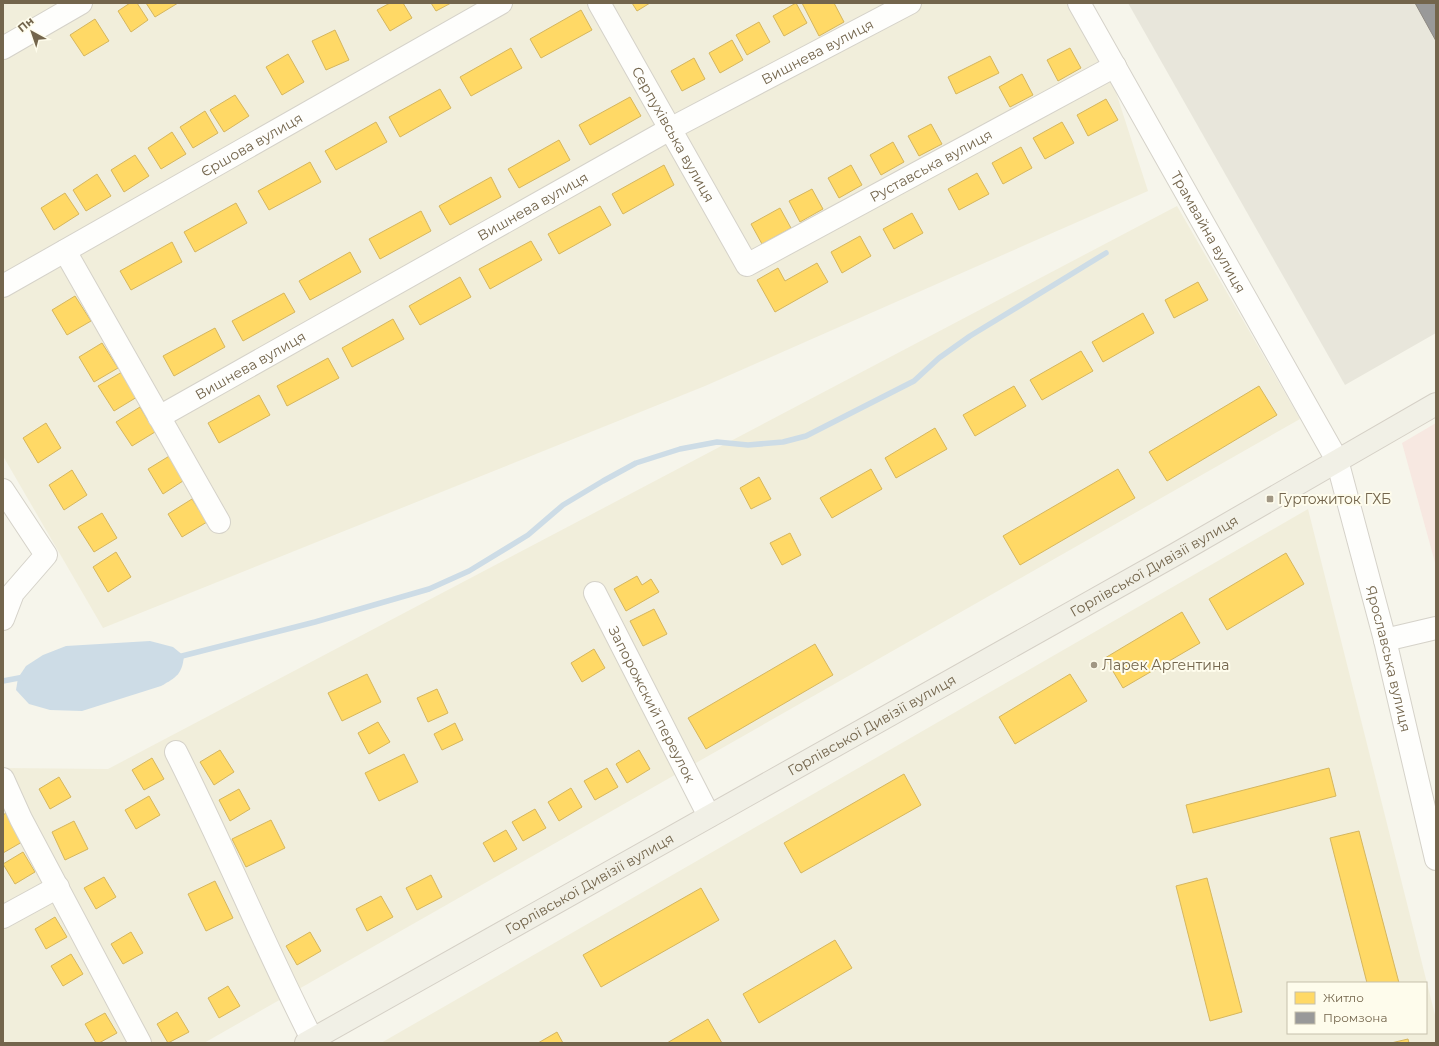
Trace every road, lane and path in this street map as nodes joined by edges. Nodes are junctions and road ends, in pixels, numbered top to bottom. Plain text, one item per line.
1 (81, 3) edge
2 (501, 3) edge
3 (600, 3) edge
4 (910, 3) edge
5 (1080, 3) edge
6 (3, 48) edge
7 (1115, 66) junction
8 (670, 129) junction
9 (64, 252) junction
10 (747, 265) joint
11 (3, 286) edge
12 (1436, 404) edge
13 (159, 417) junction
14 (1338, 460) junction
15 (3, 490) edge
16 (219, 522) dead end
17 (595, 593) dead end
18 (3, 619) edge
19 (1436, 628) edge
20 (1385, 640) junction
21 (176, 752) dead end
22 (3, 779) edge
23 (709, 816) junction
24 (1436, 859) edge
25 (58, 887) junction
26 (3, 917) edge
27 (309, 1041) edge
28 (140, 1043) edge

1 - 6 street
2 - 9 street, Єршова вулиця
3 - 8 street, Серпухівська вулиця
4 - 8 street, Вишнева вулиця
5 - 7 street, Трамвайна вулиця
7 - 10 street, Руставська вулиця
7 - 14 street, Трамвайна вулиця
8 - 10 street, Серпухівська вулиця
8 - 13 street, Вишнева вулиця
9 - 11 street, Єршова вулиця
9 - 13 street
12 - 14 main road, Горлівської Дивізії вулиця
13 - 16 street
14 - 20 street, Ярославська вулиця
14 - 23 main road, Горлівської Дивізії вулиця
15 - 18 street
17 - 23 street, Запорожский переулок
19 - 20 street
20 - 24 street, Ярославська вулиця
21 - 27 street
22 - 25 street
23 - 27 main road, Горлівської Дивізії вулиця
25 - 26 street
25 - 28 street

